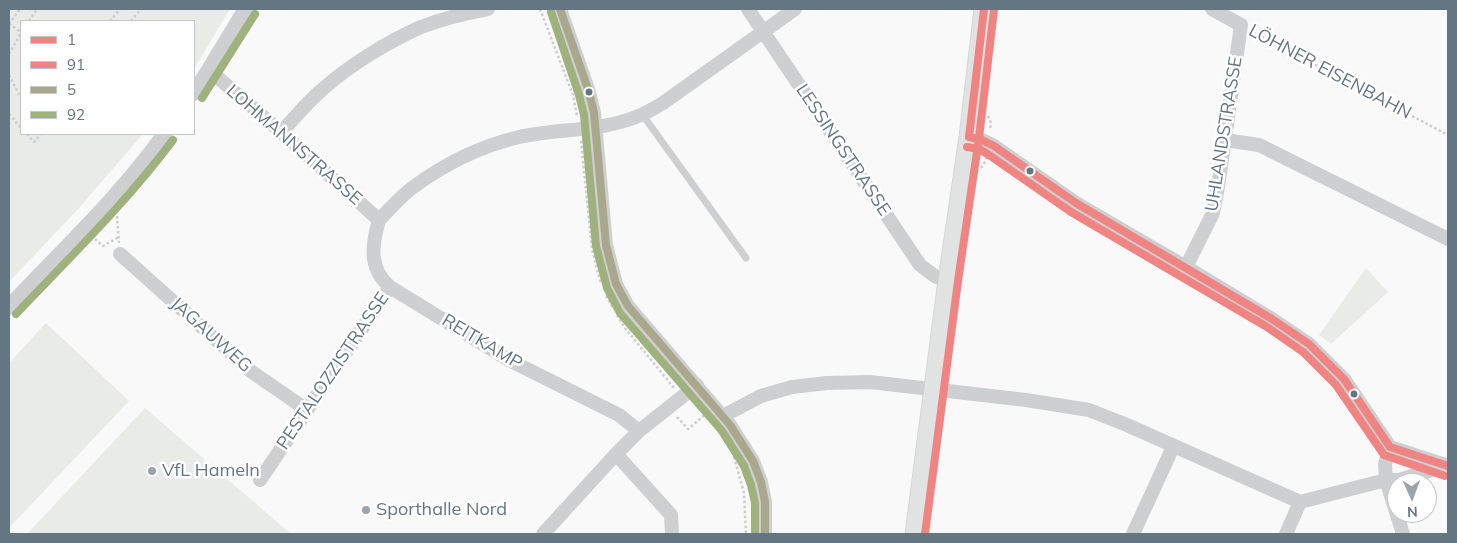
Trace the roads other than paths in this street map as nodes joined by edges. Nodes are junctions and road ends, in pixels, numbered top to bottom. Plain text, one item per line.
1 (246, 9) edge
2 (488, 9) edge
3 (560, 9) edge
4 (748, 9) edge
5 (795, 9) edge
6 (984, 9) edge
7 (1212, 9) edge
8 (1241, 25) joint
9 (763, 32) junction
10 (209, 70) junction
11 (195, 91) edge
12 (642, 114) junction
13 (596, 127) junction
14 (281, 132) junction
15 (164, 135) edge
16 (969, 137) junction
17 (1225, 140) junction
18 (379, 220) junction
19 (1448, 239) edge
20 (120, 254) road end
21 (746, 258) dead end
22 (1186, 267) junction
23 (948, 280) junction
24 (390, 287) junction
25 (9, 307) edge
26 (697, 385) junction
27 (934, 389) junction
28 (307, 410) junction
29 (716, 418) junction
30 (639, 432) junction
31 (1173, 447) junction
32 (1390, 447) junction
33 (616, 454) junction
34 (1448, 466) edge
35 (260, 480) dead end
36 (1386, 480) junction
37 (1300, 502) junction
38 (543, 534) edge
39 (672, 534) edge
40 (765, 534) edge
41 (915, 534) edge
42 (1133, 534) edge
43 (1286, 534) edge
44 (1403, 534) edge

1 - 10 street
2 - 14 street
3 - 13 street
4 - 9 street, LESSINGSTRASSE
5 - 9 street
6 - 16 main road
7 - 8 street, LÖHNER EISENBAHN
8 - 17 street, UHLANDSTRASSE
9 - 12 street
9 - 23 street, LESSINGSTRASSE
10 - 11 street
10 - 14 street, LOHMANNSTRASSE
12 - 13 street
12 - 21 lane
13 - 18 street
13 - 26 street
14 - 18 street, LOHMANNSTRASSE
15 - 25 street
16 - 22 street
16 - 23 main road
17 - 19 street
17 - 22 street, UHLANDSTRASSE
18 - 24 street, REITKAMP
20 - 28 street, JAGAUWEG
22 - 32 street
23 - 27 main road
24 - 28 street, PESTALOZZISTRASSE
24 - 30 street, REITKAMP
26 - 29 street
26 - 30 street
27 - 29 street
27 - 31 street
27 - 41 main road
28 - 35 street, PESTALOZZISTRASSE
29 - 40 street
30 - 33 street
31 - 37 street
31 - 42 street
32 - 34 street
32 - 36 street
33 - 38 street
33 - 39 street
34 - 36 street
36 - 37 street
36 - 44 street
37 - 43 street

